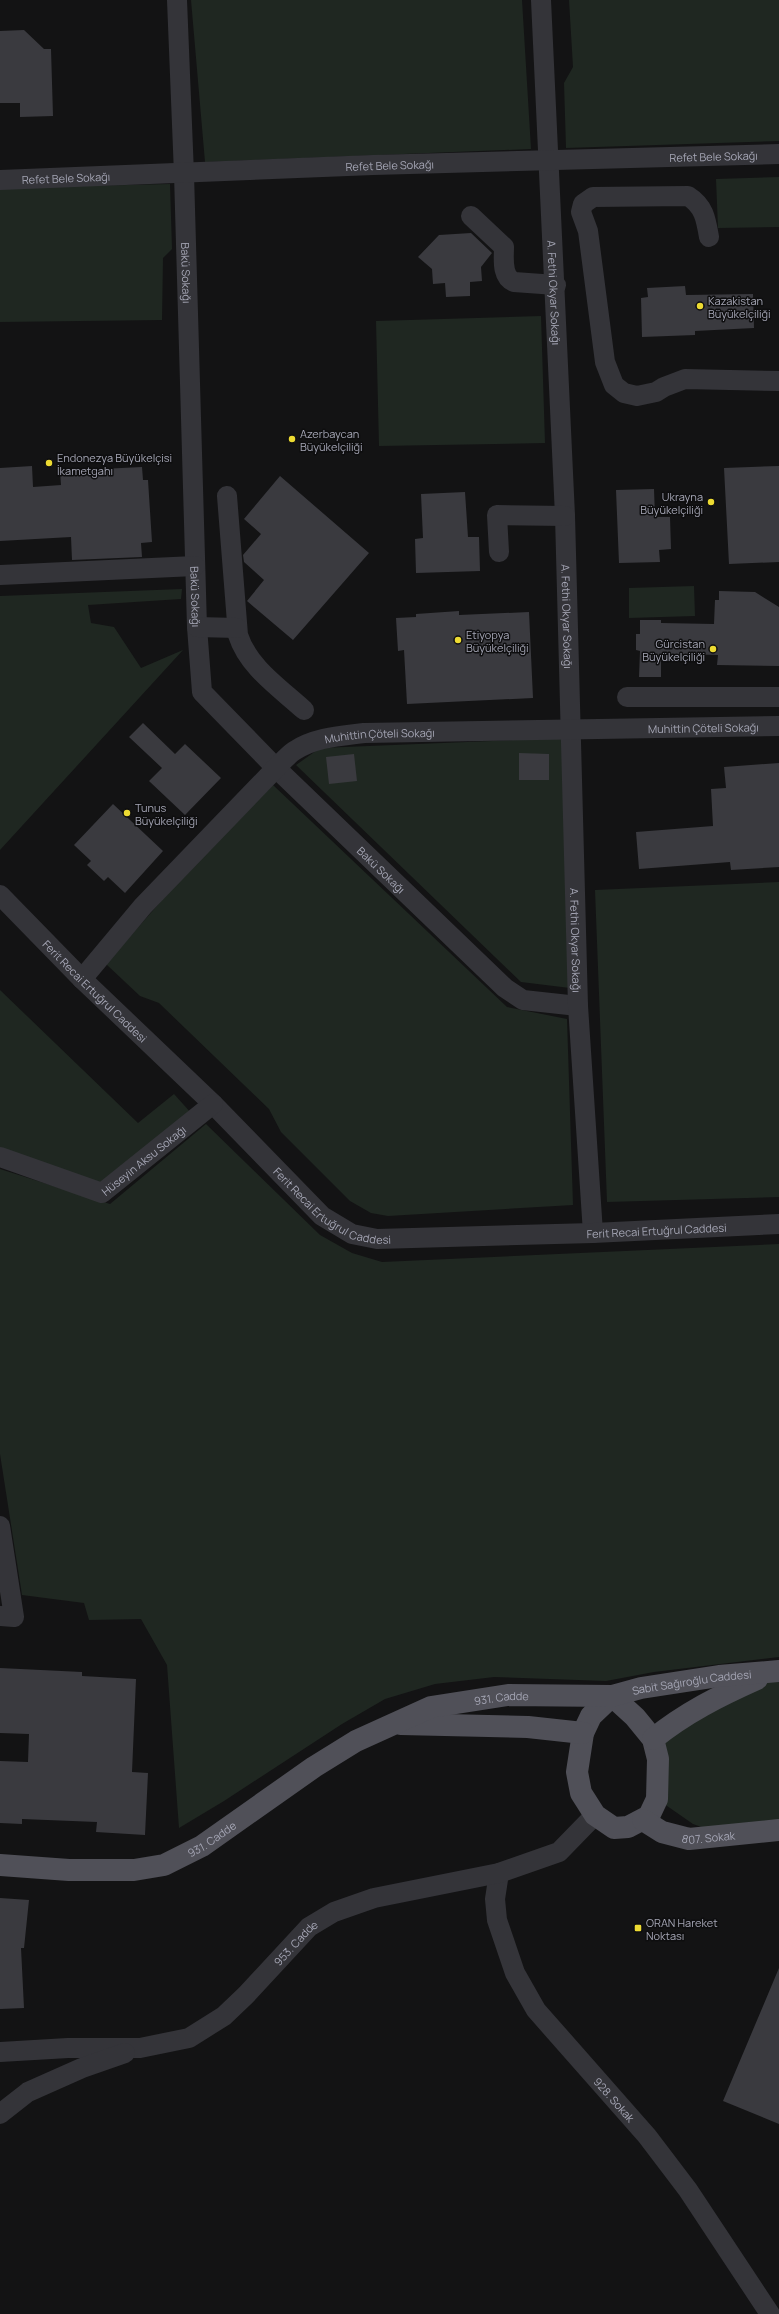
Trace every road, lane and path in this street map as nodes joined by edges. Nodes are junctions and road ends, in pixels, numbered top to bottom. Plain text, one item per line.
1 (176, 0) edge
2 (541, 0) edge
3 (779, 154) edge
4 (550, 161) junction
5 (184, 174) junction
6 (0, 180) edge
7 (471, 216) dead end
8 (709, 237) dead end
9 (556, 285) junction
10 (779, 380) edge
11 (227, 496) dead end
12 (565, 516) junction
13 (499, 552) dead end
14 (195, 566) junction
15 (0, 575) edge
16 (197, 626) junction
17 (237, 628) junction
18 (627, 697) dead end
19 (779, 697) edge
20 (304, 710) dead end
21 (779, 726) edge
22 (572, 730) junction
23 (276, 768) junction
24 (0, 895) edge
25 (82, 979) junction
26 (578, 1006) junction
27 (213, 1104) junction
28 (0, 1157) edge
29 (779, 1224) edge
30 (593, 1233) junction
31 (0, 1526) edge
32 (7, 1616) edge
33 (776, 1671) edge
34 (612, 1696) junction
35 (396, 1724) junction
36 (584, 1733) junction
37 (653, 1739) junction
38 (595, 1815) junction
39 (643, 1820) junction
40 (779, 1830) edge
41 (0, 1865) edge
42 (499, 1873) junction
43 (140, 2048) junction
44 (0, 2052) edge
45 (0, 2114) edge
46 (770, 2314) edge

1 - 5 street, Bakü Sokağı
2 - 4 street, A. Fethi Okyar Sokağı
3 - 4 street, Refet Bele Sokağı
4 - 5 street, Refet Bele Sokağı
4 - 9 street, A. Fethi Okyar Sokağı
5 - 6 street, Refet Bele Sokağı
5 - 14 street, Bakü Sokağı
7 - 9 street
8 - 10 street
9 - 12 street, A. Fethi Okyar Sokağı
11 - 17 street
12 - 13 street
12 - 22 street, A. Fethi Okyar Sokağı
14 - 15 street
14 - 16 street, Bakü Sokağı
16 - 17 street
16 - 23 street, Bakü Sokağı
17 - 20 street
18 - 19 street
21 - 22 street, Muhittin Çöteli Sokağı
22 - 23 street, Muhittin Çöteli Sokağı
22 - 26 street, A. Fethi Okyar Sokağı
23 - 25 street, Muhittin Çöteli Sokağı
23 - 26 street, Bakü Sokağı
24 - 25 street, Ferit Recai Ertuğrul Caddesi
25 - 27 street, Ferit Recai Ertuğrul Caddesi
26 - 30 street, A. Fethi Okyar Sokağı
27 - 28 street, Hüseyin Aksu Sokağı
27 - 30 street, Ferit Recai Ertuğrul Caddesi
29 - 30 street, Ferit Recai Ertuğrul Caddesi
31 - 32 street
33 - 34 main road, Sabit Sağıroğlu Caddesi
33 - 37 main road, Sabit Sağıroğlu Caddesi
34 - 35 main road, 931. Cadde
34 - 36 main road
34 - 37 main road
35 - 36 main road, 931. Cadde
35 - 41 main road, 931. Cadde
36 - 38 main road
37 - 39 main road
38 - 39 main road
38 - 42 street, 953. Cadde
39 - 40 main road, 807. Sokak
42 - 43 street, 953. Cadde
42 - 46 street, 928. Sokak
43 - 44 street, 953. Cadde
43 - 45 street

